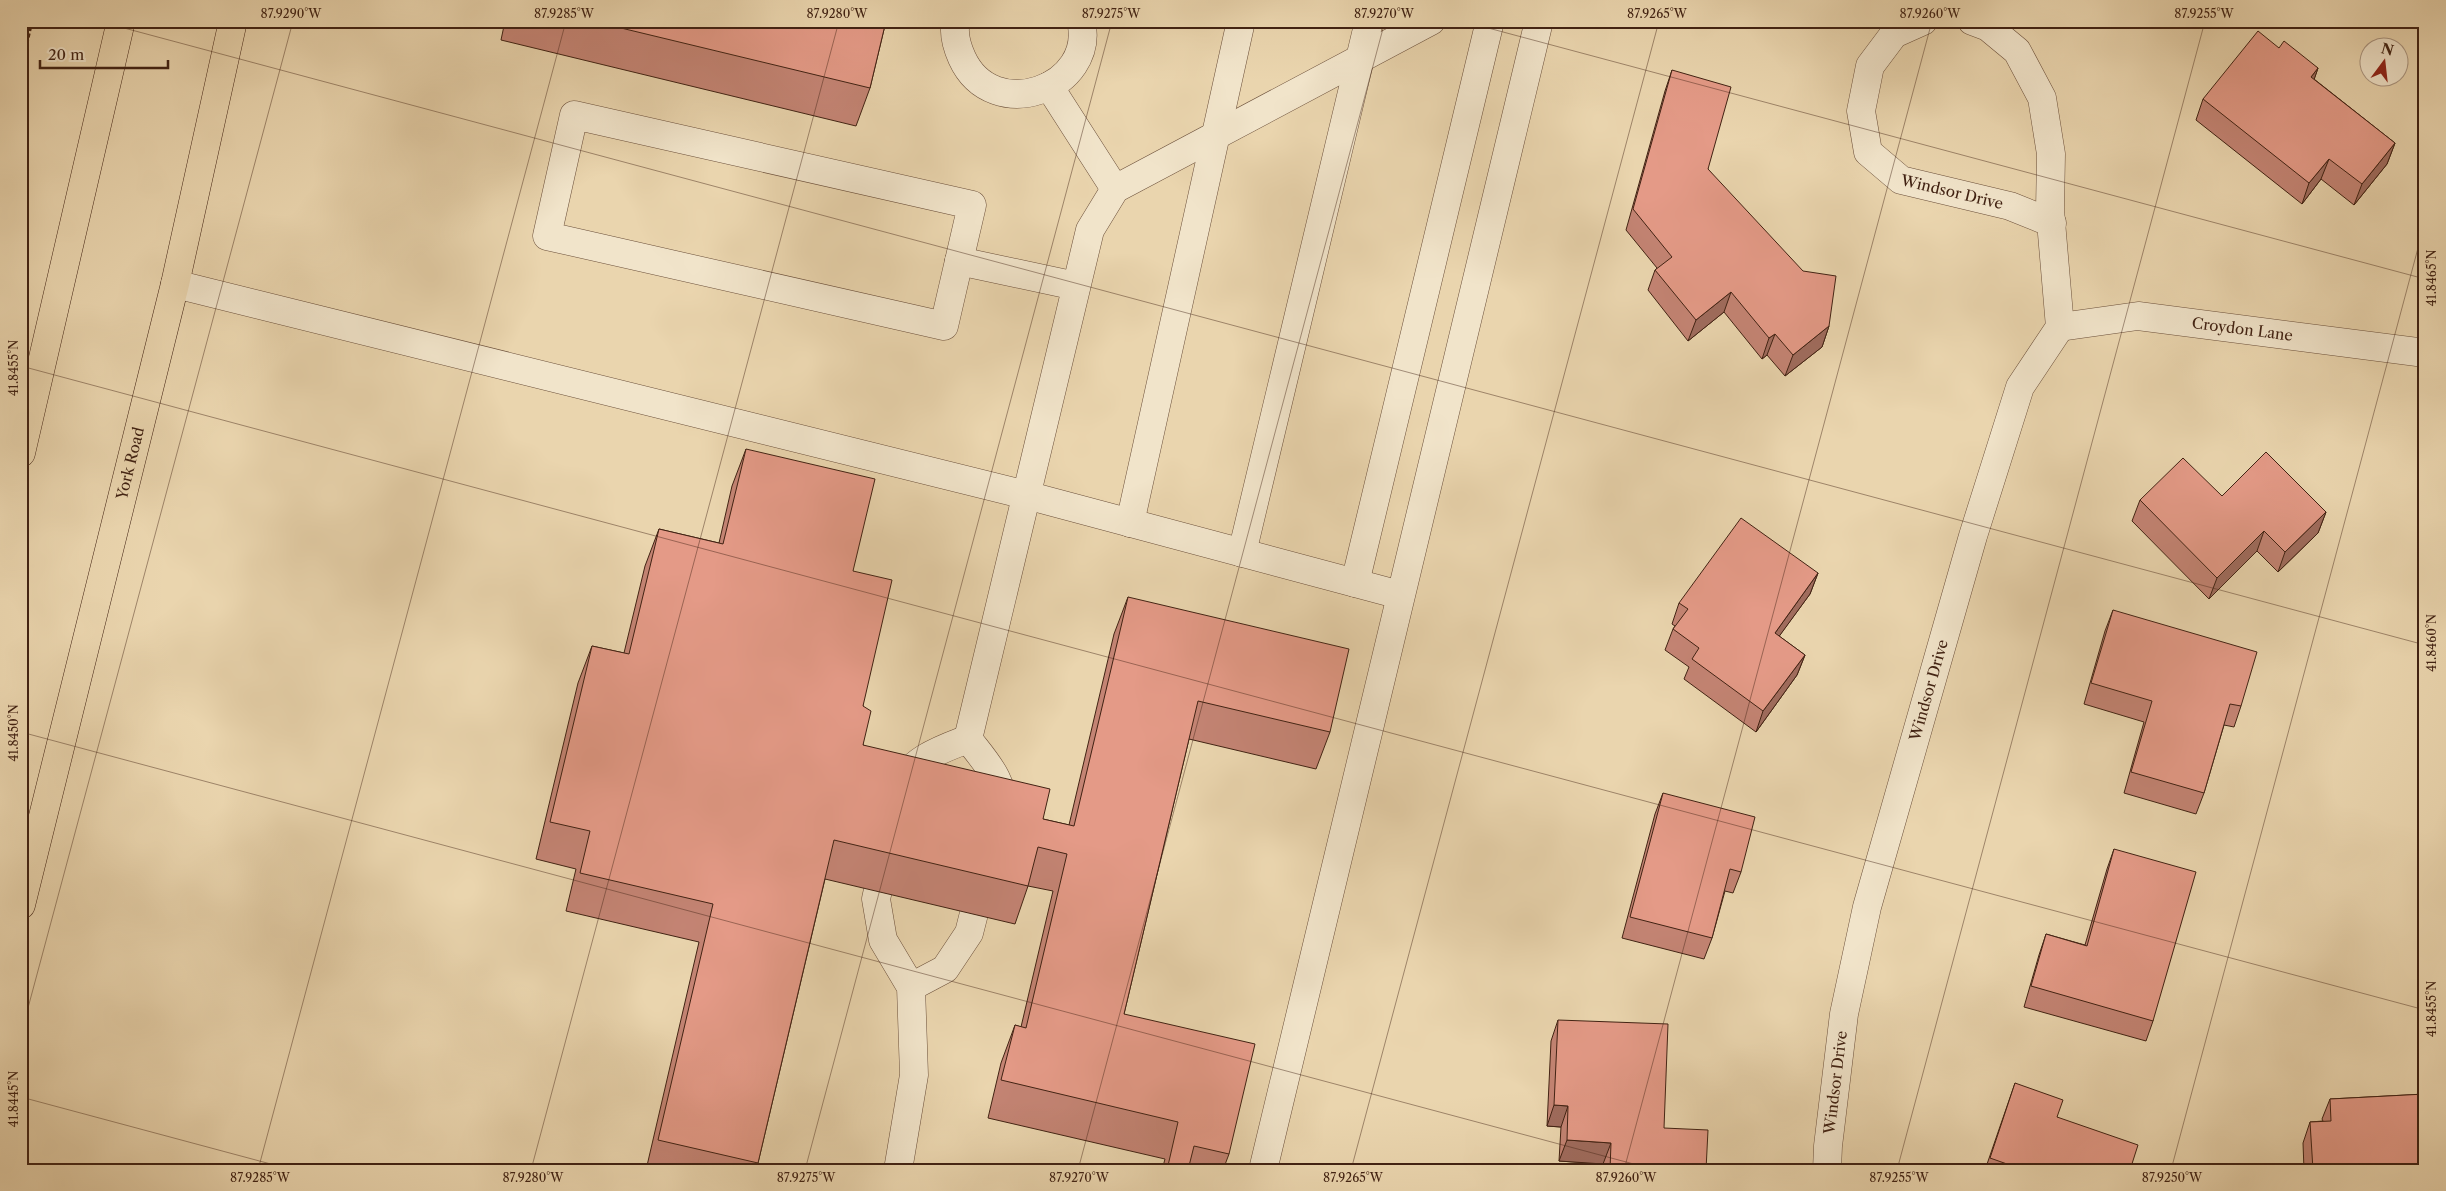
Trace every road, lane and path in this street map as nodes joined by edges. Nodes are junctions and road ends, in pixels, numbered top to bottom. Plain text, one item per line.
1 (32, 21) edge
2 (121, 21) edge
3 (233, 21) edge
4 (956, 21) edge
5 (1081, 21) edge
6 (1241, 21) edge
7 (1369, 21) edge
8 (1431, 21) edge
9 (1490, 21) edge
10 (1539, 21) edge
11 (1923, 21) edge
12 (1972, 21) edge
13 (1361, 59) junction
14 (21, 69) edge
15 (1049, 86) junction
16 (1215, 136) junction
17 (1116, 189) junction
18 (2052, 223) junction
19 (959, 261) junction
20 (175, 284) junction
21 (1076, 286) junction
22 (2060, 327) junction
23 (2425, 353) edge
24 (21, 453) edge
25 (1026, 495) junction
26 (1130, 523) junction
27 (1242, 553) junction
28 (1355, 583) junction
29 (1400, 595) junction
30 (968, 739) junction
31 (21, 904) edge
32 (911, 988) junction
33 (898, 1170) edge
34 (1262, 1170) edge
35 (1827, 1170) edge

1 - 14 path
2 - 24 main road
3 - 20 main road, York Road
4 - 15 street
5 - 15 street
6 - 16 street
7 - 13 street
8 - 13 street
9 - 28 street
10 - 29 street
11 - 18 street, Windsor Drive
12 - 18 street
13 - 16 street
13 - 27 street
15 - 17 street
16 - 17 street
16 - 26 street
17 - 21 street
18 - 22 street
19 - 19 street
19 - 21 street
20 - 25 street
20 - 31 main road, York Road
21 - 25 street
22 - 23 street, Croydon Lane
22 - 35 street, Windsor Drive
25 - 26 street
25 - 30 street
26 - 27 street
27 - 28 street
28 - 29 street
29 - 34 street
30 - 32 street
30 - 32 street
32 - 33 street

